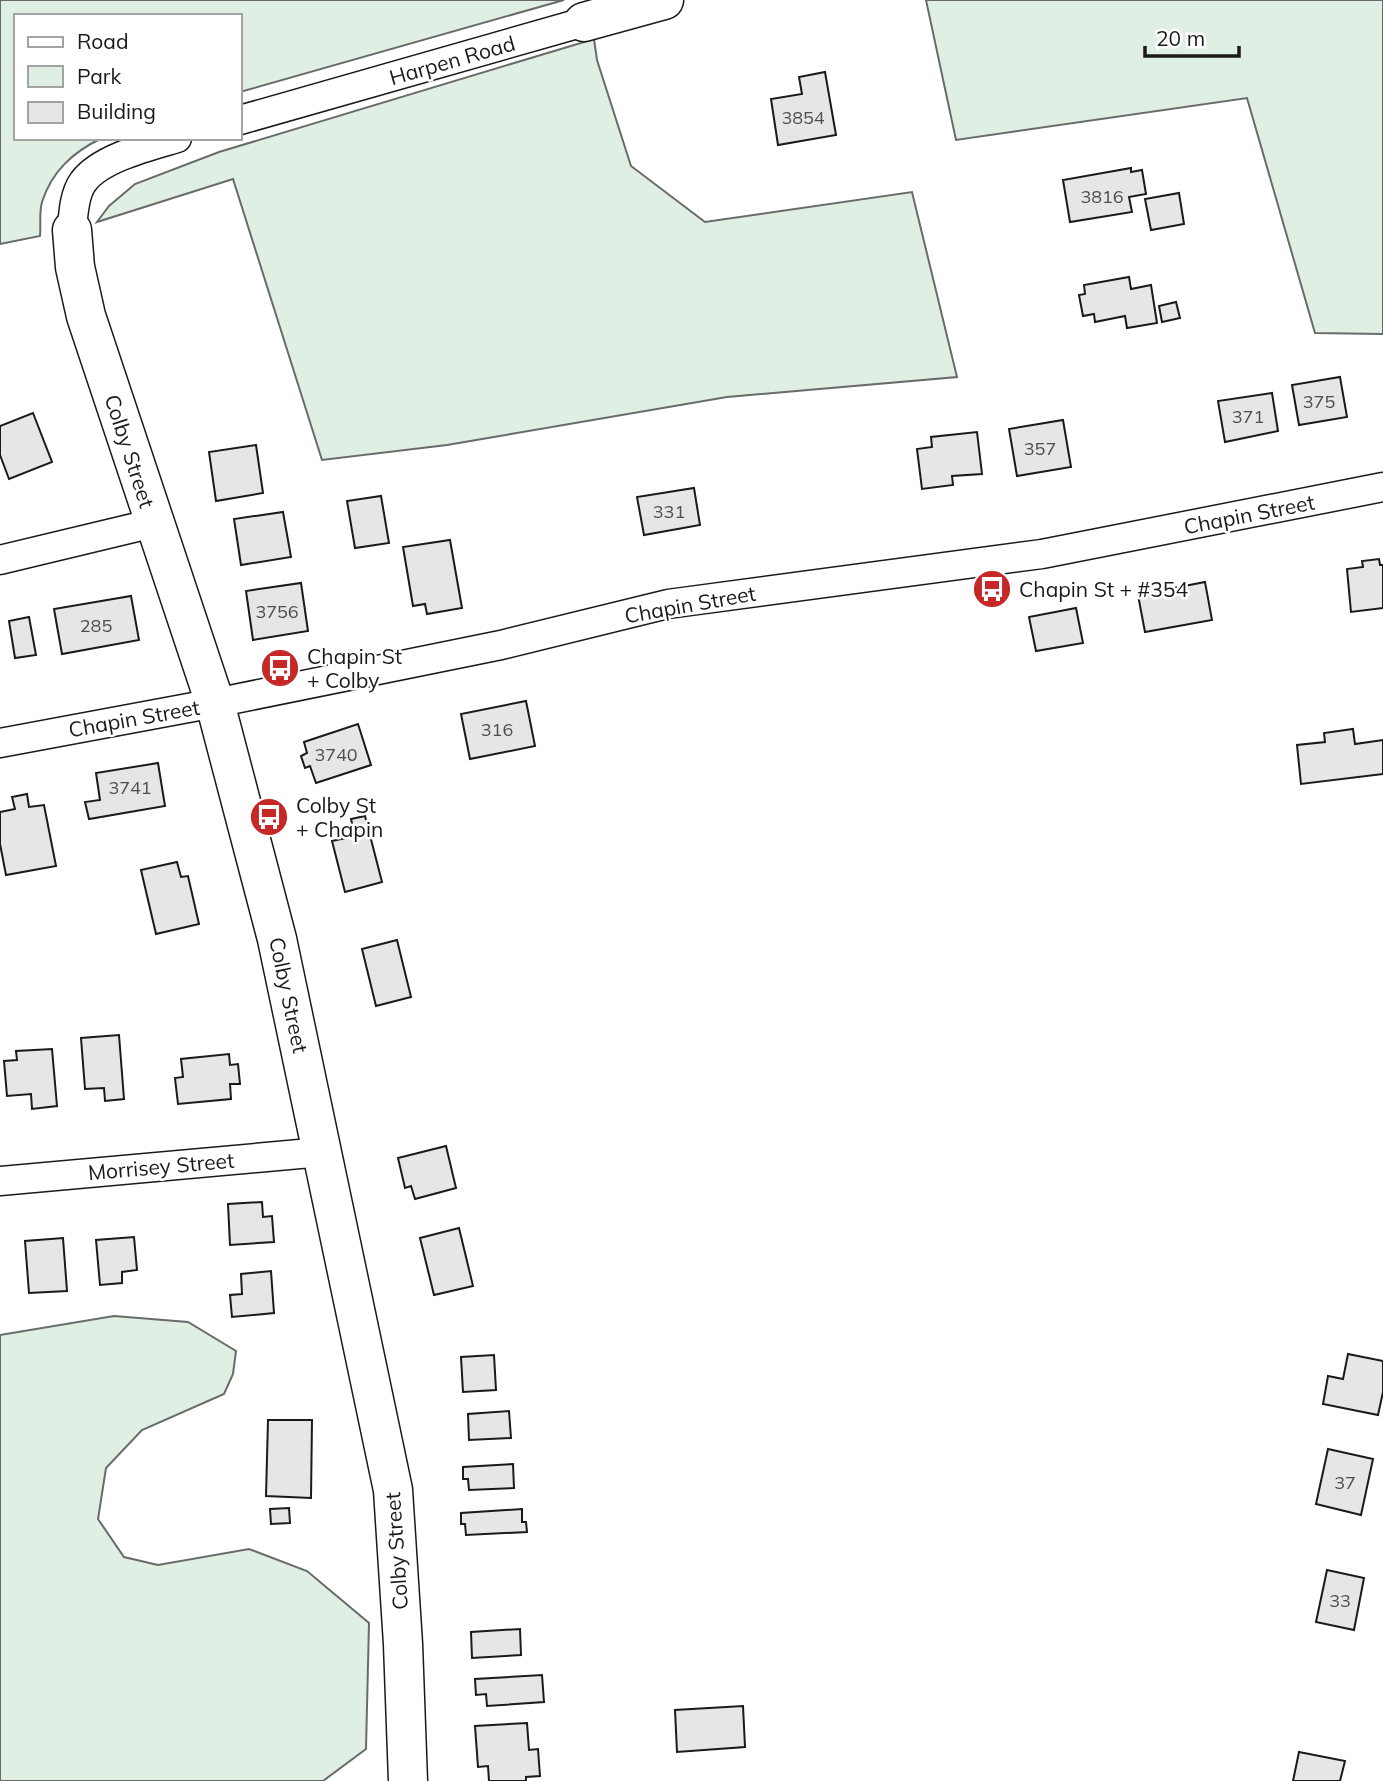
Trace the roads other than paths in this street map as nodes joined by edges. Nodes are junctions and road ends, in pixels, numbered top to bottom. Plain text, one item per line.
1 (664, 0) edge
2 (584, 22) joint
3 (242, 119) edge
4 (170, 140) edge
5 (72, 230) joint
6 (1383, 487) edge
7 (154, 523) junction
8 (0, 560) edge
9 (215, 703) junction
10 (0, 743) edge
11 (322, 1152) junction
12 (0, 1181) edge
13 (408, 1781) edge

1 - 2 street, Harpen Road
2 - 3 street, Harpen Road
4 - 5 street
5 - 7 street, Colby Street
6 - 9 street, Chapin Street
7 - 8 street
7 - 9 street, Colby Street
9 - 10 street, Chapin Street
9 - 11 street, Colby Street
11 - 12 street, Morrisey Street
11 - 13 street, Colby Street

